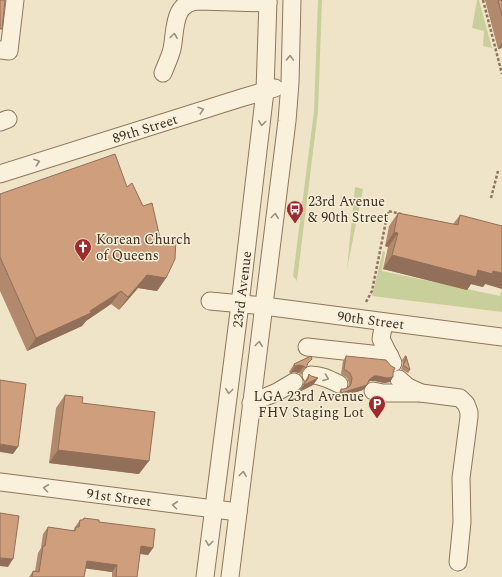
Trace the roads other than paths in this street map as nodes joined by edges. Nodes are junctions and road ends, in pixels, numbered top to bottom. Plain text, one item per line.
1 (15, 0) edge
2 (292, 0) edge
3 (268, 2) edge
4 (0, 50) edge
5 (163, 73) dead end
6 (290, 83) junction
7 (265, 91) junction
8 (0, 174) edge
9 (210, 301) dead end
10 (240, 304) junction
11 (264, 306) junction
12 (384, 322) junction
13 (502, 337) edge
14 (307, 347) dead end
15 (312, 375) edge
16 (399, 379) dead end
17 (294, 382) dead end
18 (339, 384) dead end
19 (373, 392) dead end
20 (421, 393) junction
21 (251, 403) junction
22 (0, 482) edge
23 (213, 510) junction
24 (238, 512) junction
25 (458, 562) dead end
26 (205, 577) edge
27 (230, 577) edge

1 - 4 street
6 -> 2 street, 23rd Avenue
5 -> 3 street
3 - 7 street, 23rd Avenue
6 - 7 street, 89th Street
11 -> 6 street, 23rd Avenue
8 -> 7 street, 89th Street
7 -> 10 street, 23rd Avenue
9 - 10 street, 90th Street
10 - 11 street, 90th Street
10 -> 23 street, 23rd Avenue
11 - 12 street, 90th Street
21 -> 11 street, 23rd Avenue
12 - 13 street, 90th Street
12 - 14 street
15 -> 18 street
16 - 20 street
17 - 21 street
19 - 20 street
20 - 25 street
24 -> 21 street, 23rd Avenue
23 -> 22 street, 91st Street
23 - 24 street, 91st Street
23 -> 26 street, 23rd Avenue
24 - 27 street, 23rd Avenue

